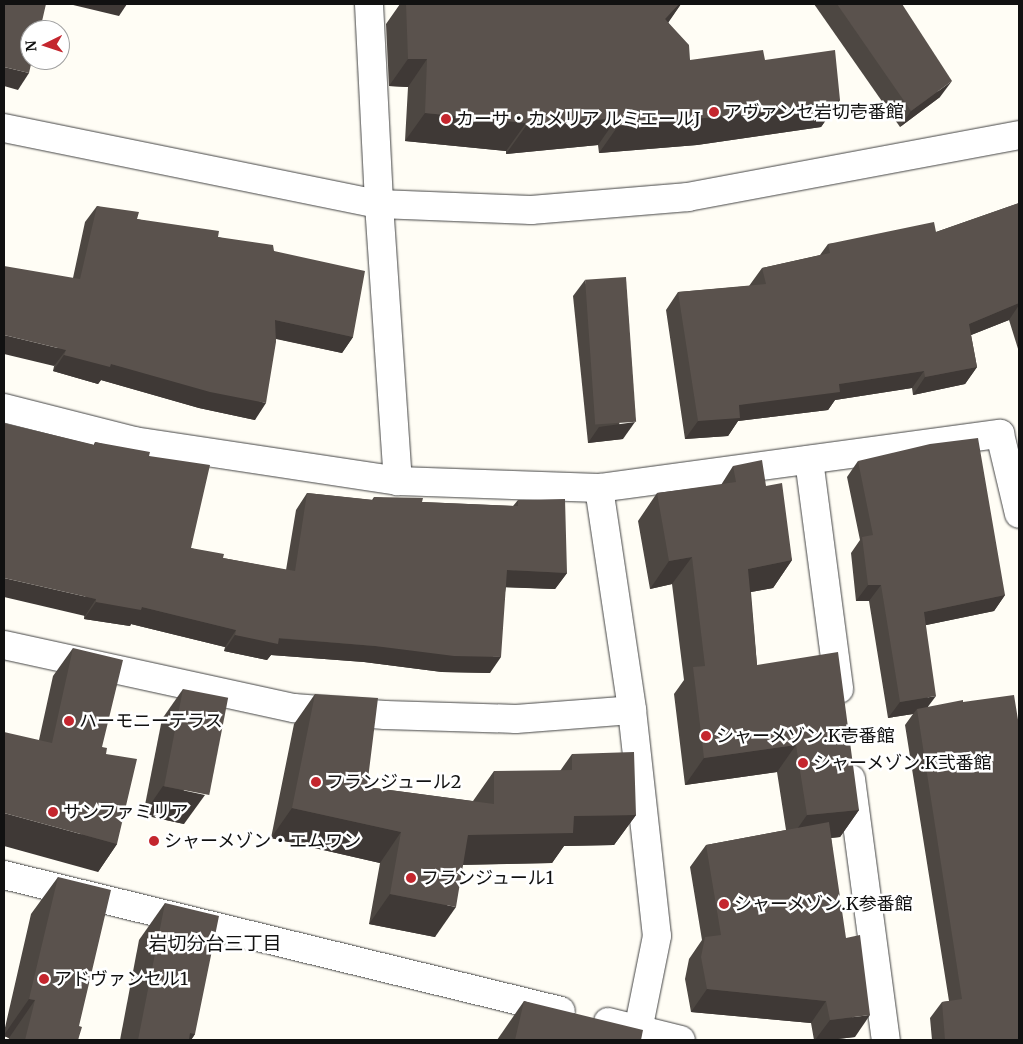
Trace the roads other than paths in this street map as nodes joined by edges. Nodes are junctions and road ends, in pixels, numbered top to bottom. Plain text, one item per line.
1 (369, 4) edge
2 (4, 128) edge
3 (1019, 135) edge
4 (379, 204) junction
5 (4, 408) edge
6 (809, 460) junction
7 (398, 481) junction
8 (599, 488) junction
9 (1019, 514) edge
10 (4, 645) edge
11 (632, 710) junction
12 (843, 716) edge
13 (848, 755) edge
14 (4, 875) edge
15 (637, 1035) edge
16 (681, 1040) edge
17 (886, 1040) edge

1 - 4 street
2 - 4 street
3 - 4 street
4 - 7 street
5 - 7 street
6 - 8 street
6 - 9 street
6 - 12 street
7 - 8 street
8 - 11 street
10 - 11 street
11 - 15 street
13 - 17 street
14 - 15 street
15 - 16 street

